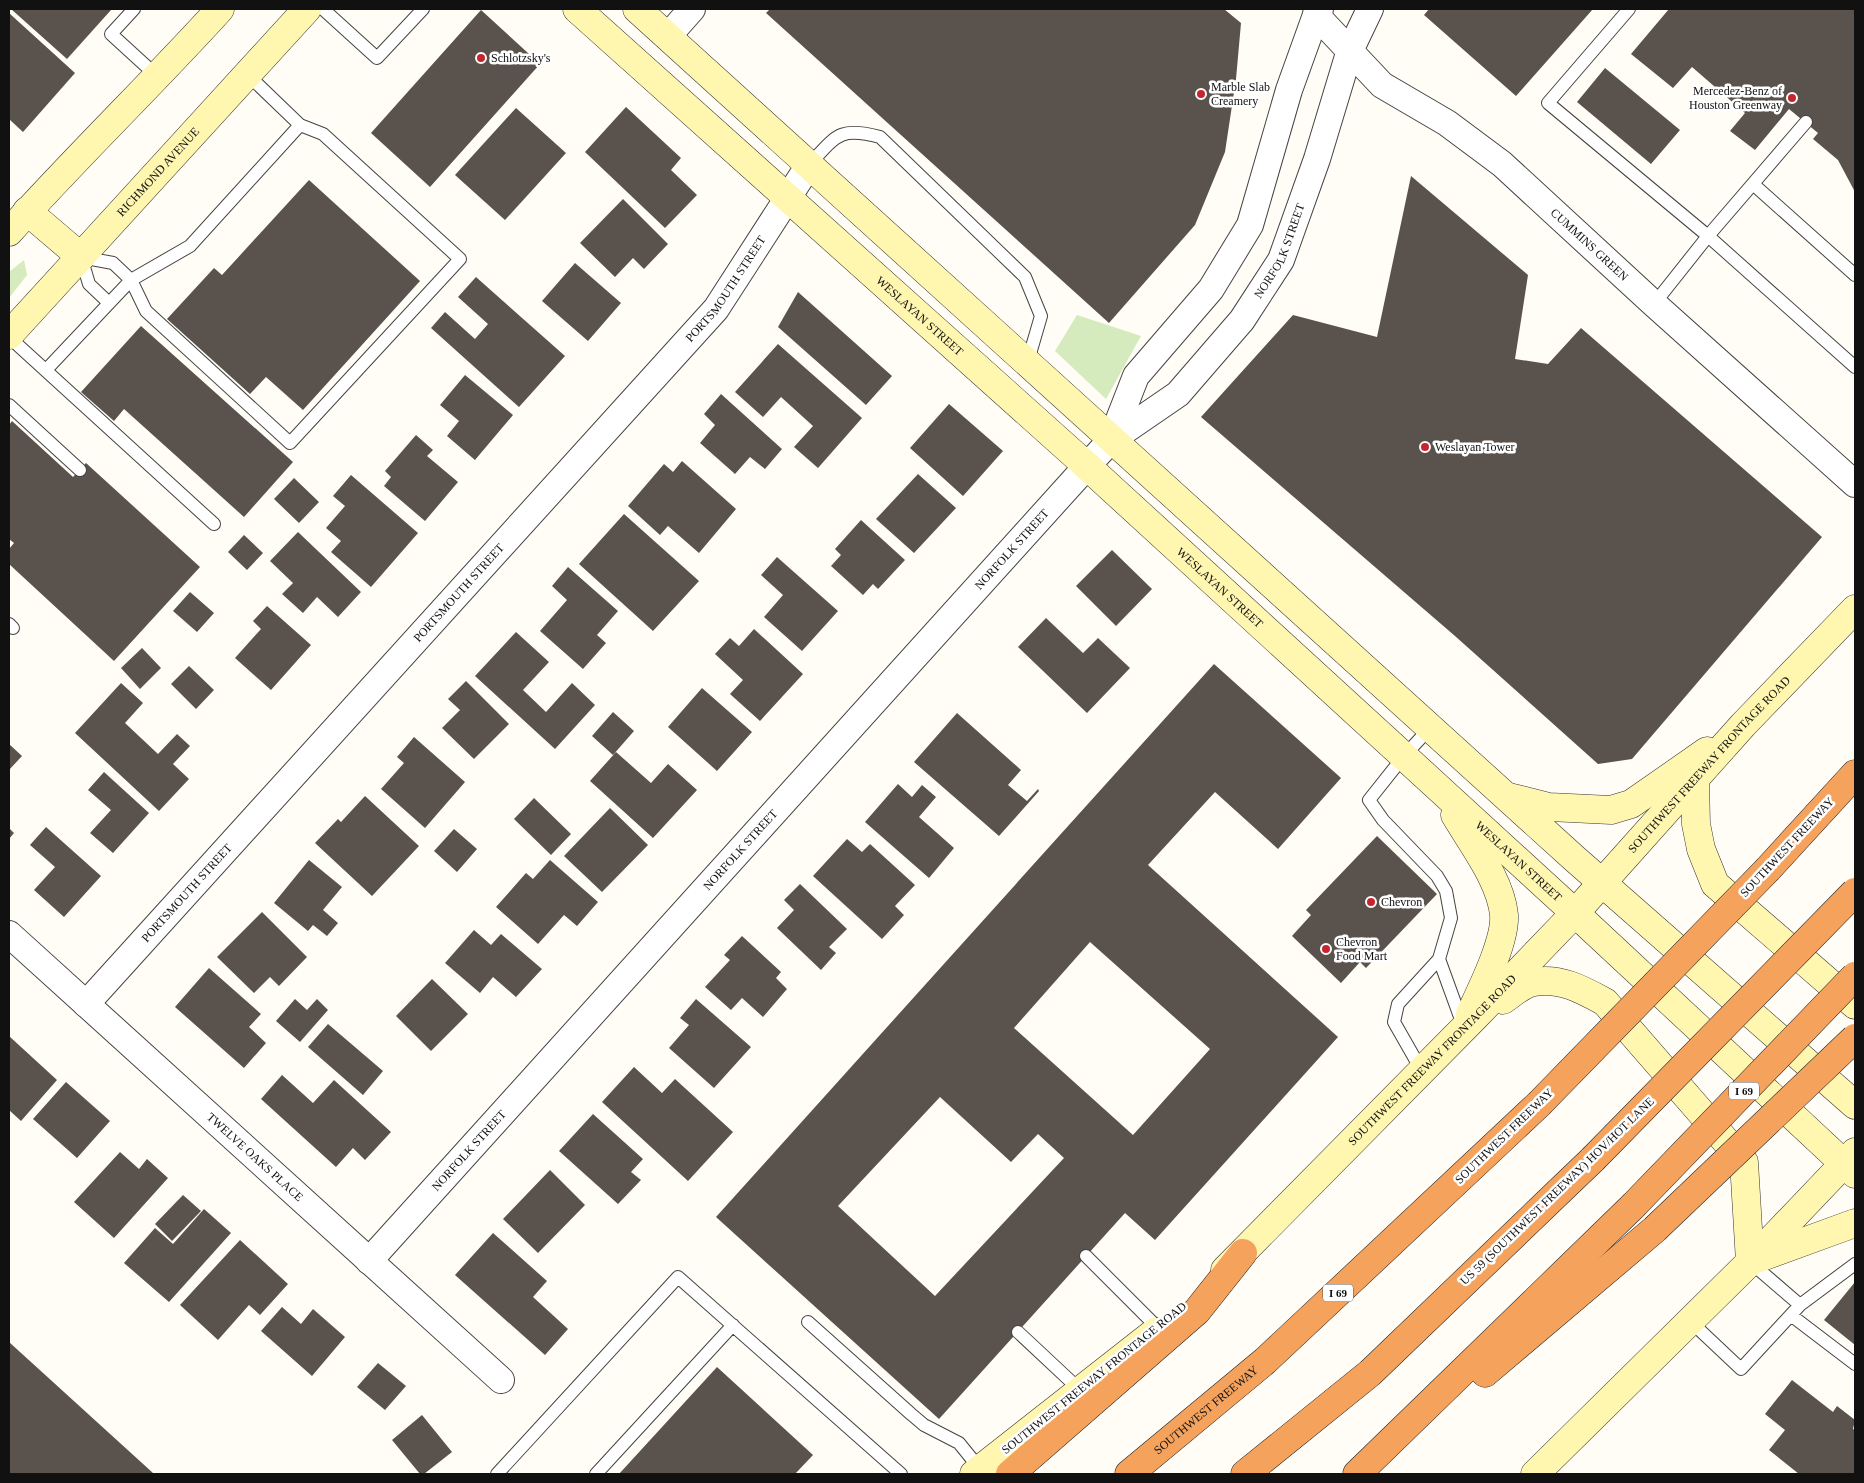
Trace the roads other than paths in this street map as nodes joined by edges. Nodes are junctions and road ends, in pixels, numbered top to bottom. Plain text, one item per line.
1 (134, 9) edge
2 (220, 9) edge
3 (308, 9) edge
4 (323, 9) edge
5 (423, 9) edge
6 (577, 9) edge
7 (637, 9) edge
8 (692, 9) edge
9 (1370, 9) edge
10 (1629, 9) edge
11 (1315, 11) edge
12 (668, 36) junction
13 (1349, 53) junction
14 (247, 74) junction
15 (158, 77) junction
16 (1806, 122) dead end
17 (300, 125) junction
18 (809, 164) junction
19 (1753, 184) junction
20 (787, 197) junction
21 (27, 211) junction
22 (9, 232) edge
23 (1708, 236) junction
24 (80, 257) junction
25 (1855, 275) edge
26 (131, 280) junction
27 (109, 303) junction
28 (1654, 304) junction
29 (9, 336) edge
30 (1027, 364) junction
31 (1855, 367) edge
32 (46, 370) junction
33 (9, 405) edge
34 (1112, 440) junction
35 (1087, 466) junction
36 (80, 470) dead end
37 (1855, 484) edge
38 (214, 524) dead end
39 (1855, 610) edge
40 (1743, 725) junction
41 (1430, 728) junction
42 (1404, 756) junction
43 (1855, 774) edge
44 (1695, 781) junction
45 (1441, 790) junction
46 (1506, 796) junction
47 (1602, 883) junction
48 (1855, 892) edge
49 (1575, 913) junction
50 (9, 934) edge
51 (1439, 960) junction
52 (1855, 976) edge
53 (86, 1004) junction
54 (1855, 1005) edge
55 (1470, 1023) junction
56 (1855, 1038) edge
57 (1422, 1071) junction
58 (1855, 1105) edge
59 (1852, 1163) edge
60 (1855, 1223) edge
61 (1243, 1253) junction
62 (1086, 1256) dead end
63 (369, 1261) junction
64 (1750, 1262) junction
65 (1855, 1264) edge
66 (1800, 1305) junction
67 (1792, 1316) junction
68 (1689, 1320) junction
69 (808, 1322) dead end
70 (733, 1325) junction
71 (1159, 1329) junction
72 (1018, 1332) dead end
73 (1855, 1364) edge
74 (501, 1380) dead end
75 (1080, 1390) junction
76 (977, 1472) edge
77 (497, 1474) edge
78 (596, 1474) edge
79 (901, 1474) edge
80 (1010, 1474) edge
81 (1129, 1474) edge
82 (1245, 1474) edge
83 (1357, 1474) edge
84 (1366, 1474) edge
85 (1535, 1474) edge

1 - 15 lane
2 - 15 main road
3 - 14 main road, RICHMOND AVENUE
4 - 5 lane
6 - 20 main road, WESLAYAN STREET
7 - 12 main road
8 - 12 street
9 - 13 street, NORFOLK STREET
10 - 23 lane
11 - 13 street, CUMMINS GREEN
11 - 34 street, NORFOLK STREET
12 - 18 main road
13 - 28 street, CUMMINS GREEN
13 - 34 street, NORFOLK STREET
14 - 17 lane
14 - 24 main road, RICHMOND AVENUE
15 - 21 main road
16 - 19 lane
17 - 26 lane
17 - 26 lane
18 - 20 street, PORTSMOUTH STREET
18 - 30 main road
18 - 30 lane
19 - 23 lane
19 - 25 lane
20 - 35 main road, WESLAYAN STREET
20 - 53 street, PORTSMOUTH STREET
21 - 22 main road
21 - 24 main road
23 - 28 lane
23 - 31 lane
24 - 26 lane
24 - 27 lane
24 - 29 main road, RICHMOND AVENUE
26 - 27 lane
27 - 32 lane
28 - 37 street, CUMMINS GREEN
29 - 32 lane
30 - 34 main road
32 - 38 lane
33 - 36 lane
34 - 35 street, NORFOLK STREET
34 - 41 main road
35 - 42 main road, WESLAYAN STREET
35 - 63 street, NORFOLK STREET
39 - 40 main road, SOUTHWEST FREEWAY FRONTAGE ROAD
40 - 44 main road, SOUTHWEST FREEWAY FRONTAGE ROAD
40 - 46 main road
41 - 42 lane
41 - 46 main road
42 - 45 main road, WESLAYAN STREET
42 - 51 lane
43 - 81 highway, SOUTHWEST FREEWAY / I 69, bridge
44 - 47 main road, SOUTHWEST FREEWAY FRONTAGE ROAD
44 - 54 main road
45 - 49 main road, WESLAYAN STREET
45 - 55 main road
46 - 47 main road
47 - 49 main road, SOUTHWEST FREEWAY FRONTAGE ROAD
47 - 58 main road
48 - 82 highway, US 59 (SOUTHWEST FREEWAY) HOV/HOT LANE, bridge
49 - 55 main road, SOUTHWEST FREEWAY FRONTAGE ROAD
49 - 59 main road, WESLAYAN STREET
50 - 53 street, TWELVE OAKS PLACE
51 - 55 lane
51 - 57 lane
52 - 83 highway, I 69, bridge
53 - 63 street, TWELVE OAKS PLACE
55 - 57 main road, SOUTHWEST FREEWAY FRONTAGE ROAD
55 - 64 main road
56 - 84 highway, bridge
57 - 61 main road, SOUTHWEST FREEWAY FRONTAGE ROAD
59 - 64 main road
60 - 64 main road
61 - 71 main road, SOUTHWEST FREEWAY FRONTAGE ROAD
61 - 80 highway
62 - 71 lane
63 - 74 street, TWELVE OAKS PLACE
64 - 66 lane
64 - 68 main road
65 - 66 lane
66 - 67 lane
67 - 68 lane
67 - 73 lane
68 - 85 main road
69 - 76 lane
70 - 77 lane
70 - 78 lane
70 - 79 lane
71 - 75 main road, SOUTHWEST FREEWAY FRONTAGE ROAD
72 - 75 lane
75 - 76 main road, SOUTHWEST FREEWAY FRONTAGE ROAD

